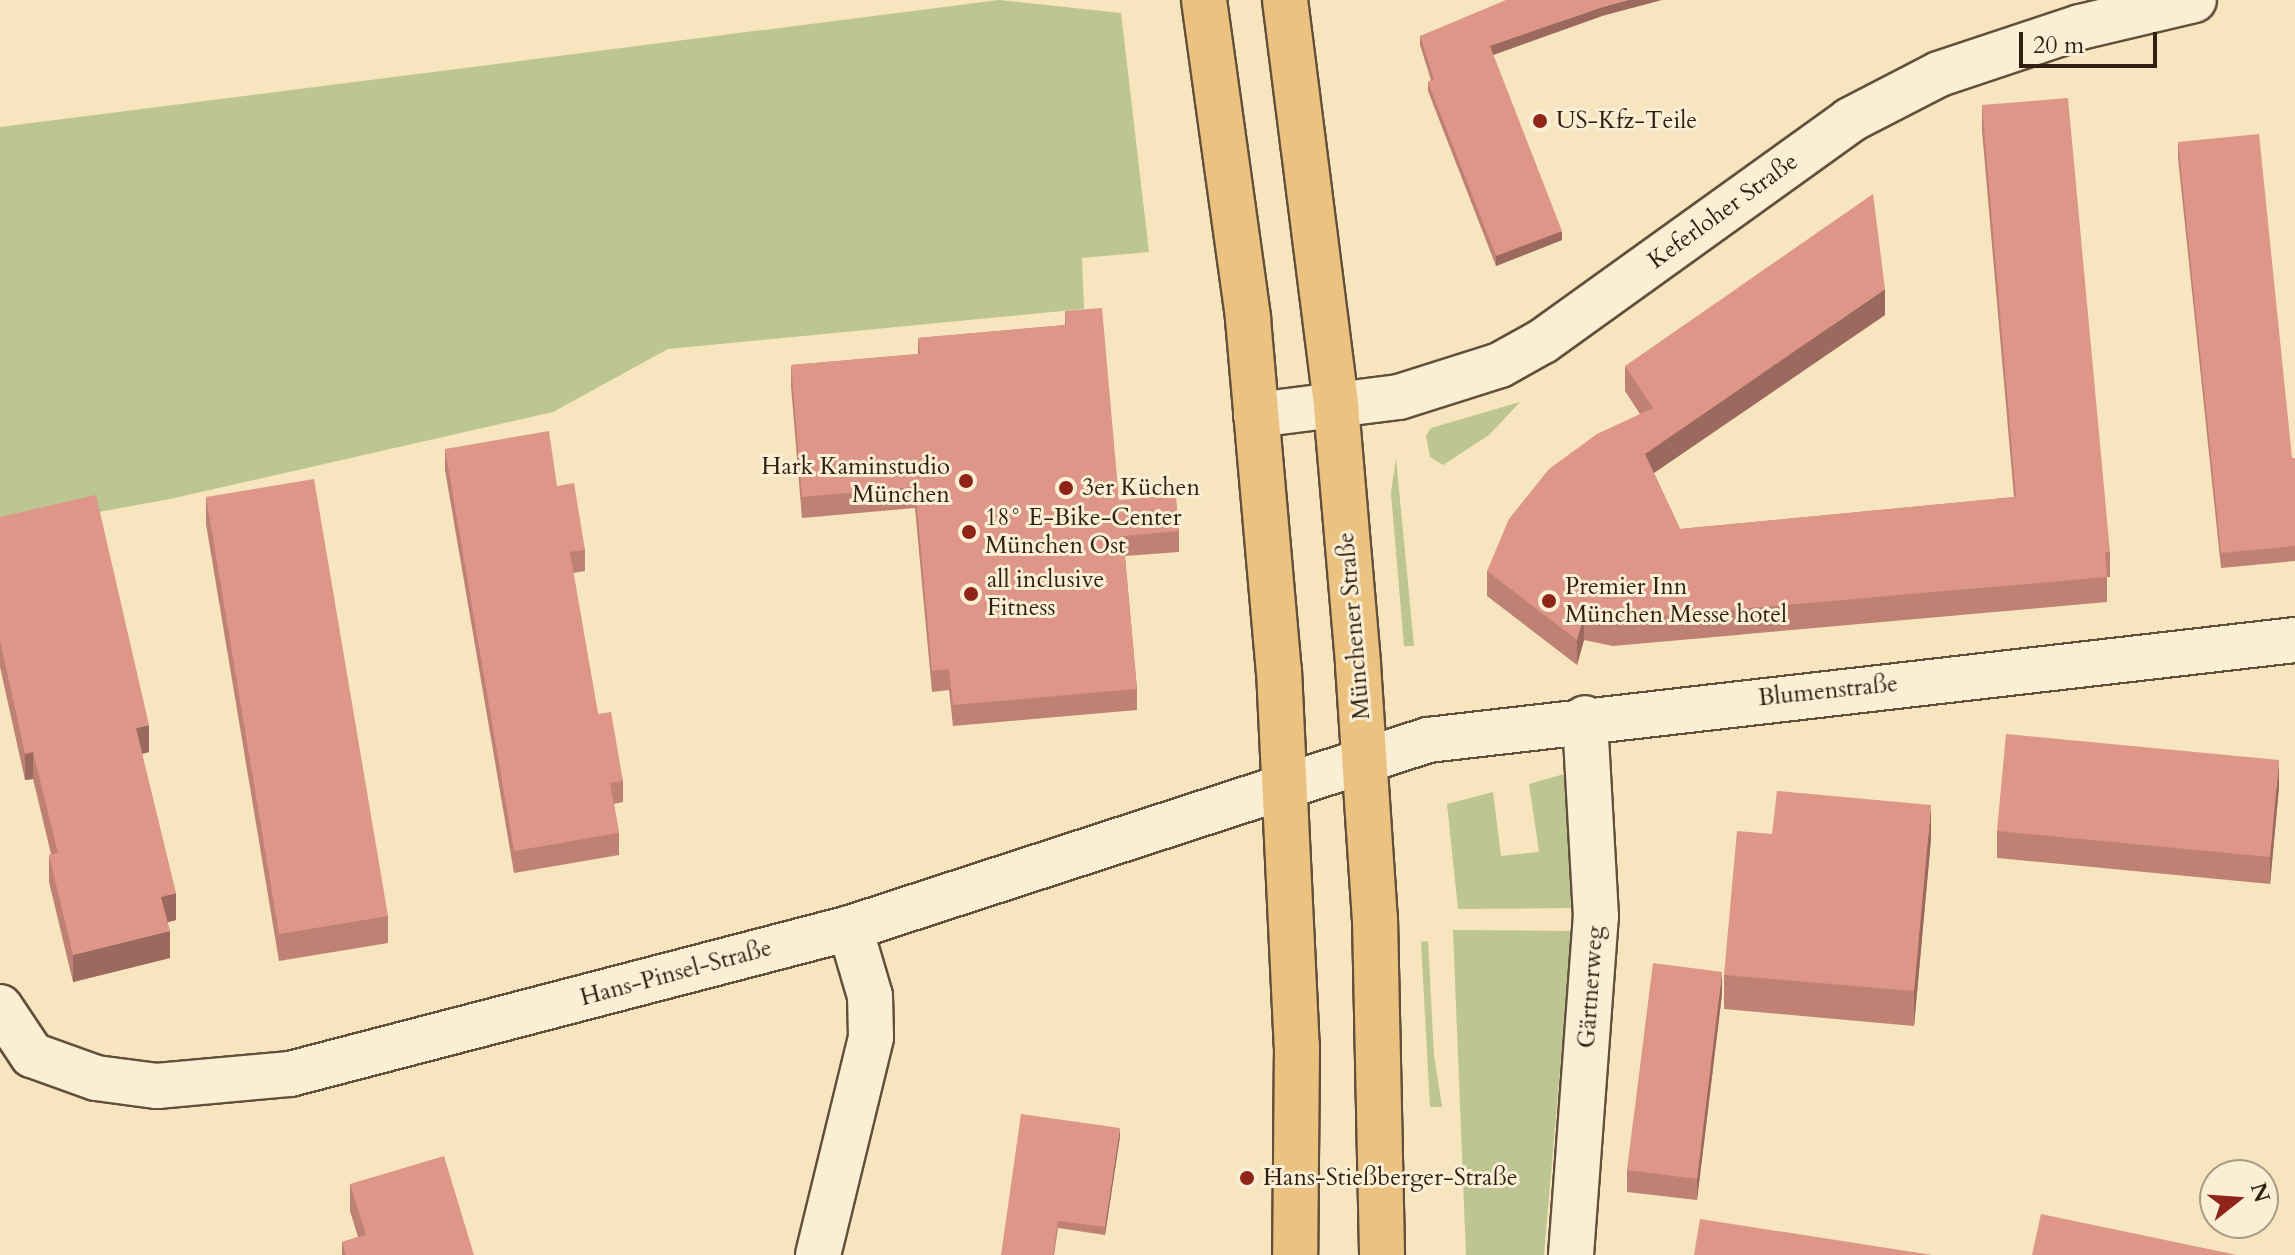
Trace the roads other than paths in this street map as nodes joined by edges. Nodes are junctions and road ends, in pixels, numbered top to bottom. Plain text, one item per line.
1 (1204, 0) edge
2 (1285, 0) edge
3 (2194, 0) edge
4 (1336, 406) junction
5 (1256, 415) junction
6 (2295, 640) edge
7 (1585, 718) junction
8 (1365, 761) junction
9 (1285, 785) junction
10 (850, 928) junction
11 (0, 1007) edge
12 (818, 1255) edge
13 (1295, 1255) edge
14 (1382, 1255) edge
15 (1571, 1255) edge

1 - 5 main road
2 - 4 main road, Münchener Straße
3 - 4 street, Keferloher Straße
4 - 5 street, Keferloher Straße
4 - 8 main road, Münchener Straße
5 - 9 main road
6 - 7 street, Blumenstraße
7 - 8 street, Blumenstraße
7 - 15 street, Gärtnerweg
8 - 9 street, Hans-Pinsel-Straße
8 - 14 main road, Münchener Straße
9 - 10 street, Hans-Pinsel-Straße
9 - 13 main road
10 - 11 street, Hans-Pinsel-Straße
10 - 12 street

